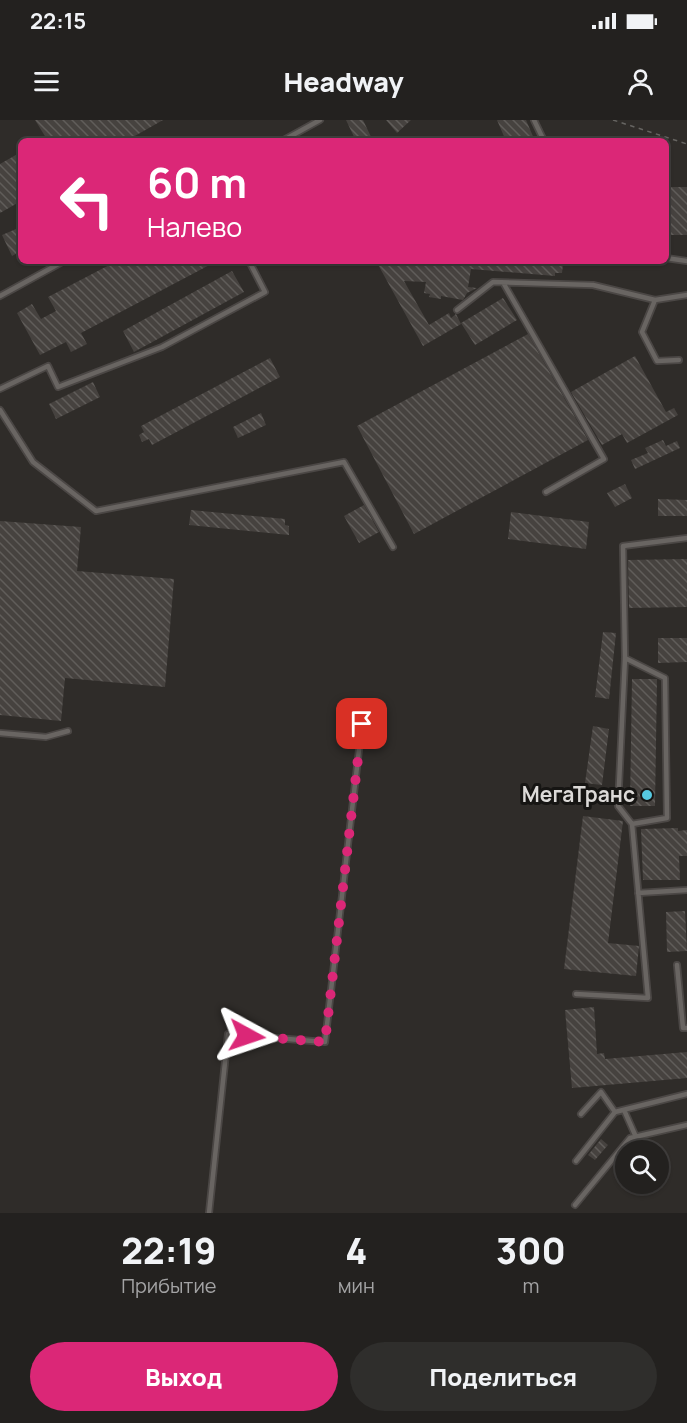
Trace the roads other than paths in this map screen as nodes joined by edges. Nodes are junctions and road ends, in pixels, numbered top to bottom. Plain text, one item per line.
1 (320, 120) edge
2 (534, 120) edge
3 (287, 138) edge
4 (543, 138) edge
5 (669, 258) edge
6 (687, 261) edge
7 (59, 264) edge
8 (251, 264) edge
9 (504, 284) junction
10 (687, 295) edge
11 (0, 296) edge
12 (655, 300) junction
13 (457, 310) dead end
14 (679, 360) dead end
15 (0, 389) edge
16 (0, 410) edge
17 (546, 492) dead end
18 (687, 538) edge
19 (393, 547) dead end
20 (625, 658) junction
21 (362, 724) dead end
22 (68, 731) dead end
23 (0, 733) edge
24 (632, 824) junction
25 (687, 890) edge
26 (638, 893) junction
27 (677, 965) dead end
28 (576, 994) dead end
29 (687, 1028) edge
30 (687, 1094) edge
31 (624, 1110) junction
32 (615, 1112) junction
33 (581, 1114) dead end
34 (687, 1125) edge
35 (636, 1137) junction
36 (576, 1161) dead end
37 (575, 1205) dead end
38 (209, 1213) edge

1 - 3 lane
2 - 4 lane
5 - 6 lane
7 - 11 lane
8 - 15 lane
9 - 12 lane
9 - 13 lane
9 - 17 lane
10 - 12 lane
12 - 14 lane
16 - 19 lane
18 - 20 lane
20 - 24 lane
20 - 24 lane
21 - 38 lane
22 - 23 lane
24 - 26 lane
25 - 26 lane
26 - 28 lane
27 - 29 lane
30 - 31 lane
31 - 32 lane
31 - 35 lane
32 - 33 lane
32 - 36 lane
34 - 35 lane
35 - 37 lane

